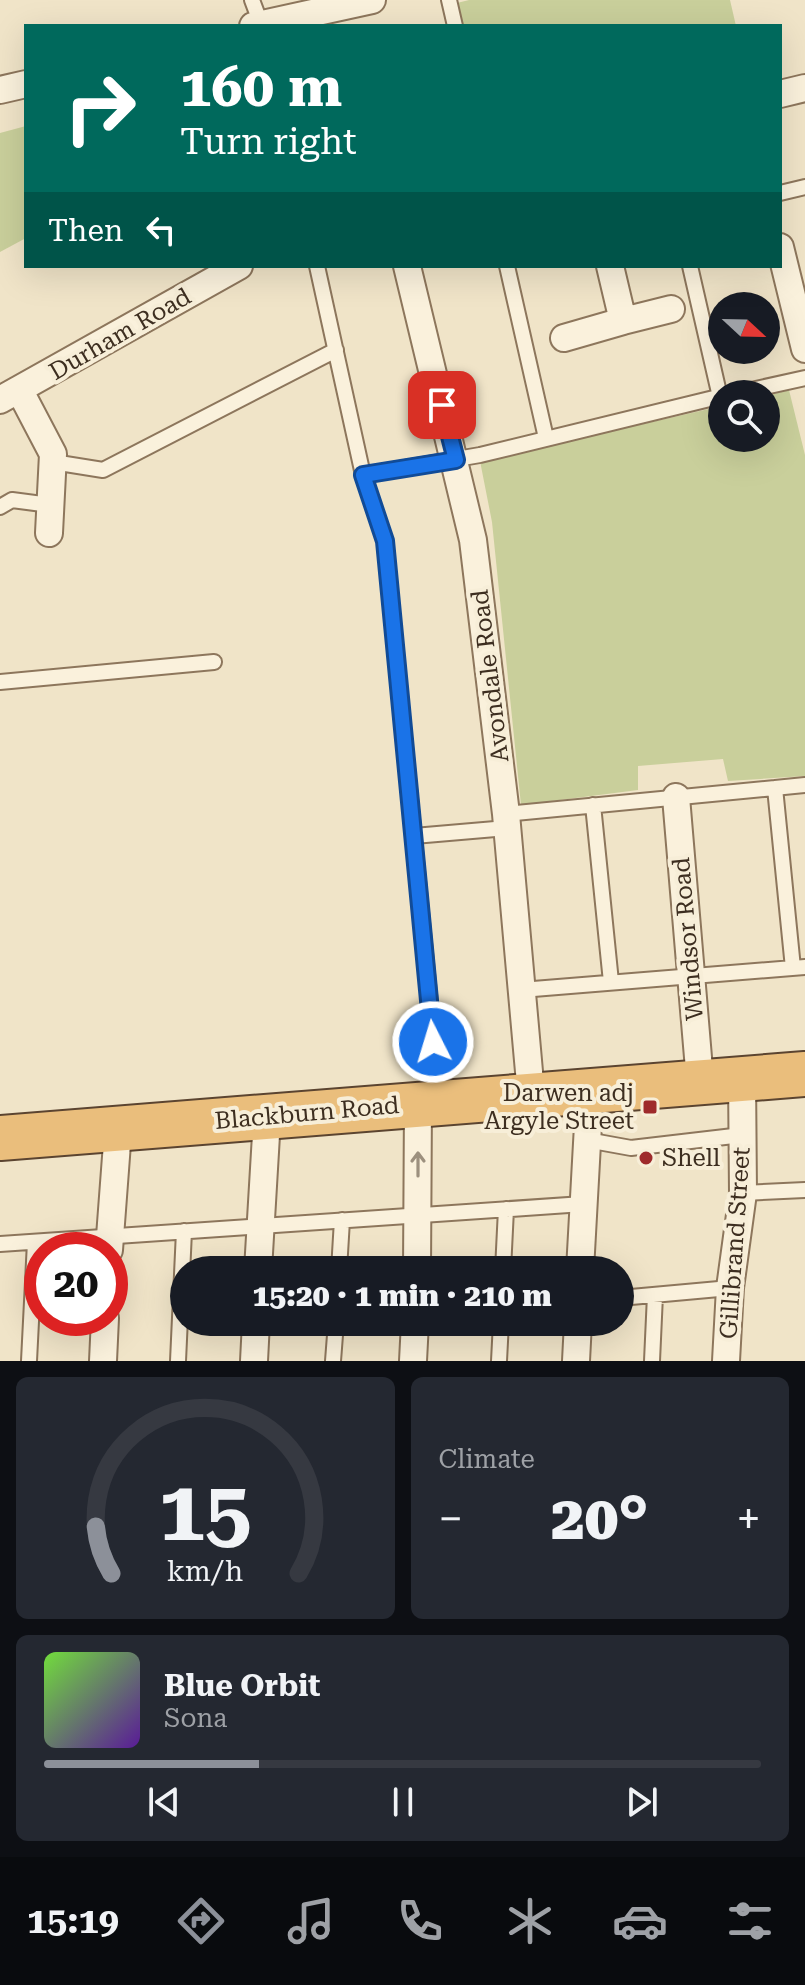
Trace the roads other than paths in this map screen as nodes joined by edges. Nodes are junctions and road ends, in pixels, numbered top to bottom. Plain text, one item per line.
1 (449, 0) edge
2 (355, 8) edge
3 (255, 17) edge
4 (455, 24) edge
5 (24, 84) edge
6 (805, 88) edge
7 (0, 90) edge
8 (782, 94) edge
9 (805, 187) edge
10 (782, 193) edge
11 (782, 252) edge
12 (235, 268) edge
13 (317, 268) edge
14 (408, 268) edge
15 (507, 268) edge
16 (610, 268) edge
17 (691, 268) edge
18 (796, 283) edge
19 (671, 309) dead end
20 (623, 321) junction
21 (564, 338) dead end
22 (805, 349) edge
23 (336, 350) junction
24 (805, 378) edge
25 (721, 380) edge
26 (780, 384) edge
27 (10, 395) edge
28 (708, 400) edge
29 (546, 438) junction
30 (456, 460) junction
31 (53, 462) junction
32 (363, 475) junction
33 (50, 505) junction
34 (0, 507) edge
35 (49, 533) dead end
36 (214, 662) dead end
37 (0, 682) edge
38 (805, 785) edge
39 (775, 788) junction
40 (676, 797) junction
41 (593, 805) junction
42 (506, 821) junction
43 (414, 836) junction
44 (799, 968) edge
45 (691, 976) junction
46 (611, 982) junction
47 (521, 990) junction
48 (805, 1074) edge
49 (721, 1079) junction
50 (590, 1089) junction
51 (531, 1094) junction
52 (429, 1102) junction
53 (267, 1118) junction
54 (118, 1130) junction
55 (742, 1135) junction
56 (0, 1138) edge
57 (587, 1140) junction
58 (805, 1190) edge
59 (743, 1193) junction
60 (583, 1204) junction
61 (506, 1209) junction
62 (419, 1218) junction
63 (342, 1220) junction
64 (260, 1226) junction
65 (184, 1231) junction
66 (111, 1232) edge
67 (128, 1240) edge
68 (24, 1243) edge
69 (0, 1244) edge
70 (259, 1256) edge
71 (340, 1256) edge
72 (418, 1256) edge
73 (504, 1256) edge
74 (581, 1256) edge
75 (730, 1288) junction
76 (655, 1295) junction
77 (634, 1297) edge
78 (30, 1336) edge
79 (104, 1336) edge
80 (255, 1336) edge
81 (335, 1336) edge
82 (414, 1336) edge
83 (500, 1336) edge
84 (577, 1336) edge
85 (29, 1361) edge
86 (103, 1361) edge
87 (178, 1361) edge
88 (254, 1361) edge
89 (333, 1361) edge
90 (413, 1361) edge
91 (499, 1361) edge
92 (576, 1361) edge
93 (652, 1361) edge
94 (726, 1361) edge

1 - 4 lane
2 - 3 street
5 - 7 street
6 - 8 street
9 - 10 lane
11 - 18 street
12 - 27 street, Durham Road
13 - 23 lane
14 - 30 street, Avondale Road
15 - 29 lane
16 - 20 street
17 - 25 lane
18 - 22 street
19 - 20 street
20 - 21 street
23 - 31 lane
23 - 32 lane
24 - 26 lane
27 - 31 street
28 - 29 lane
29 - 30 lane
30 - 32 lane
30 - 42 street, Avondale Road
31 - 33 street
32 - 43 lane
33 - 34 lane
33 - 35 street
36 - 37 lane
38 - 39 lane
39 - 40 lane
39 - 44 lane
40 - 41 lane
40 - 45 street, Windsor Road
41 - 42 lane
41 - 46 lane
42 - 43 lane
42 - 47 street, Avondale Road
43 - 52 lane
44 - 45 lane
45 - 46 lane
45 - 49 street, Windsor Road
46 - 47 lane
47 - 51 street, Avondale Road
48 - 49 highway, Blackburn Road
49 - 50 highway, Blackburn Road
49 - 55 street, Gillibrand Street
50 - 51 highway, Blackburn Road
50 - 57 street
51 - 52 highway, Blackburn Road
52 - 53 highway, Blackburn Road
62 -> 52 street
53 - 54 highway, Blackburn Road
53 - 64 street
54 - 56 highway, Blackburn Road
54 - 66 street
55 - 57 lane
55 - 59 street, Gillibrand Street
57 - 60 street
58 - 59 lane
59 - 75 street, Gillibrand Street
60 - 61 lane
60 - 74 street
61 - 62 lane
61 - 73 lane
62 - 63 lane
62 - 72 street
63 - 64 lane
63 - 71 lane
64 - 65 lane
64 - 70 street
65 - 67 lane
65 - 87 lane
68 - 69 lane
75 - 76 lane
75 - 94 street, Gillibrand Street
76 - 77 lane
76 - 93 lane
78 - 85 lane
79 - 86 street
80 - 88 street
81 - 89 lane
82 - 90 street
83 - 91 lane
84 - 92 street

